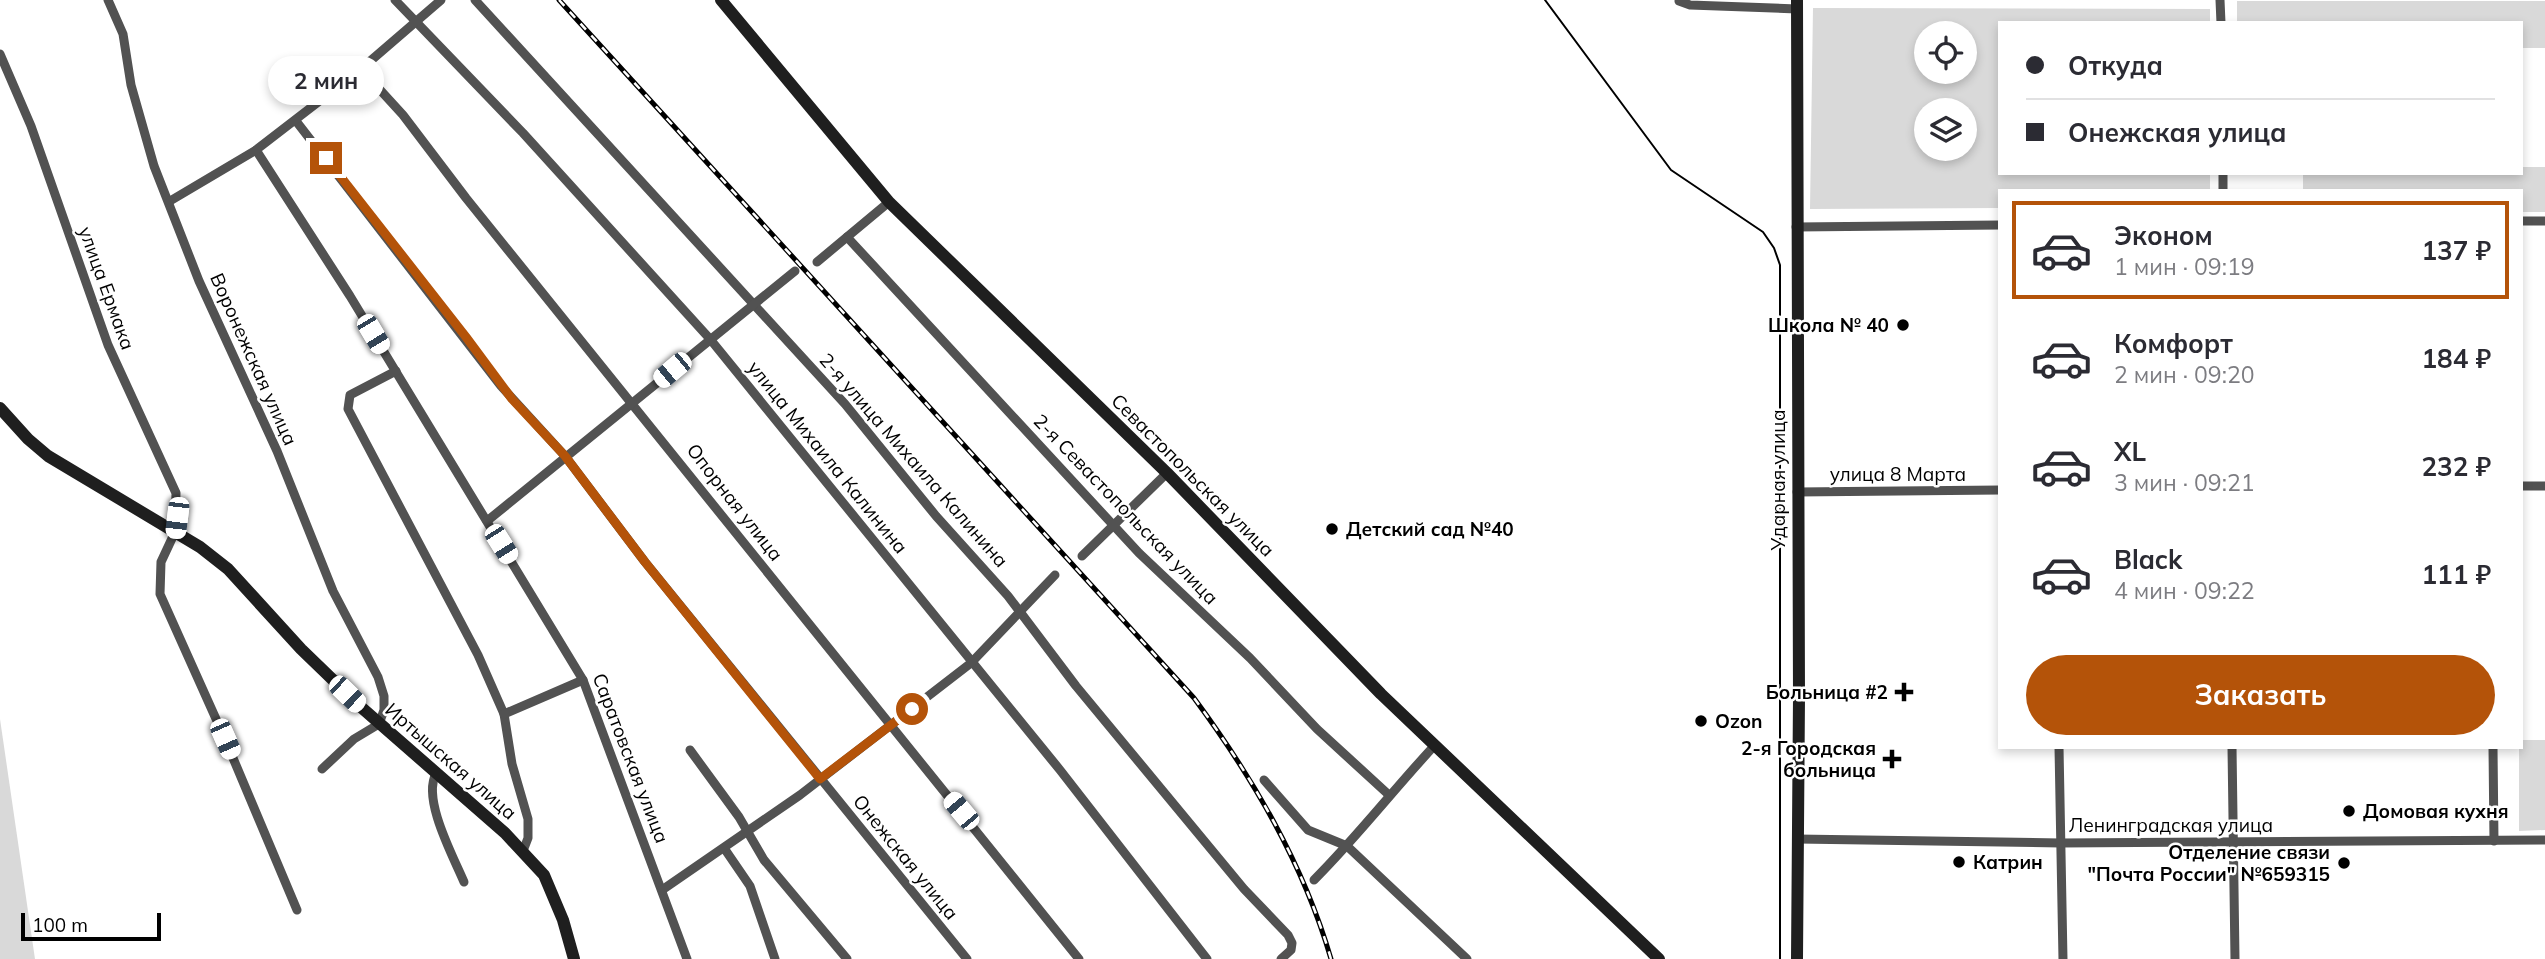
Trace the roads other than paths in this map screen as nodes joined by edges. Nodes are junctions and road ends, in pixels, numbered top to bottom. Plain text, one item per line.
1 (108, 0) edge
2 (395, 0) edge
3 (442, 0) edge
4 (475, 0) edge
5 (721, 0) edge
6 (2220, 0) edge
7 (1679, 1) edge
8 (1797, 4) edge
9 (2221, 21) edge
10 (415, 22) junction
11 (0, 54) edge
12 (361, 69) junction
13 (296, 121) junction
14 (256, 150) junction
15 (170, 201) junction
16 (889, 202) junction
17 (2523, 221) edge
18 (2545, 221) edge
19 (1998, 225) edge
20 (1796, 227) junction
21 (846, 237) junction
22 (817, 262) dead end
23 (795, 271) dead end
24 (755, 304) junction
25 (710, 339) junction
26 (396, 371) junction
27 (633, 402) junction
28 (0, 408) edge
29 (565, 456) junction
30 (1167, 473) junction
31 (2523, 486) edge
32 (2545, 486) edge
33 (1998, 491) edge
34 (1797, 492) junction
35 (487, 522) junction
36 (1115, 524) junction
37 (175, 532) junction
38 (1082, 556) dead end
39 (1055, 575) dead end
40 (1020, 612) junction
41 (971, 663) junction
42 (583, 680) junction
43 (504, 714) junction
44 (379, 724) junction
45 (891, 726) junction
46 (1435, 745) junction
47 (2059, 749) edge
48 (2232, 749) edge
49 (2493, 749) edge
50 (690, 750) dead end
51 (322, 769) dead end
52 (436, 774) junction
53 (820, 779) junction
54 (1264, 780) dead end
55 (1389, 795) junction
56 (747, 831) junction
57 (1797, 839) junction
58 (2545, 840) edge
59 (2494, 841) junction
60 (2233, 842) junction
61 (2061, 843) junction
62 (1347, 846) junction
63 (724, 848) junction
64 (523, 851) junction
65 (1314, 880) dead end
66 (464, 882) dead end
67 (663, 890) junction
68 (297, 909) dead end
69 (574, 959) edge
70 (687, 959) edge
71 (775, 959) edge
72 (847, 959) edge
73 (967, 959) edge
74 (1079, 959) edge
75 (1207, 959) edge
76 (1281, 959) edge
77 (1467, 959) edge
78 (1659, 959) edge
79 (1797, 959) edge
80 (2063, 959) edge
81 (2235, 959) edge

1 - 15 street, Воронежская улица
2 - 10 street, улица Михаила Калинина
3 - 10 street
4 - 24 street, 2-я улица Михаила Калинина
5 - 16 street, Севастопольская улица
6 - 9 street
7 - 8 street
8 - 20 street, Ударная улица
10 - 12 street
10 - 25 street, улица Михаила Калинина
11 - 37 street, улица Ермака
12 - 13 street
12 - 27 street, Опорная улица
13 - 14 street
13 - 29 street, Онежская улица
14 - 15 street
14 - 26 street, Саратовская улица
15 - 44 street, Воронежская улица
16 - 21 street
16 - 30 street, Севастопольская улица
17 - 18 street
19 - 20 street
20 - 34 street, Ударная улица
21 - 22 street
21 - 36 street, 2-я Севастопольская улица
23 - 24 street
24 - 25 street
24 - 40 street, 2-я улица Михаила Калинина
25 - 27 street
25 - 41 street, улица Михаила Калинина
26 - 35 street, Саратовская улица
26 - 43 street, Иртышская улица
27 - 29 street
27 - 45 street, Опорная улица
28 - 37 street, Иртышская улица
29 - 35 street
29 - 53 street, Онежская улица
30 - 36 street
30 - 46 street, Севастопольская улица
31 - 32 street
33 - 34 street, улица 8 Марта
34 - 57 street, Ударная улица
35 - 42 street, Саратовская улица
36 - 38 street
36 - 55 street, 2-я Севастопольская улица
37 - 44 street, Иртышская улица
37 - 68 street
39 - 40 street
40 - 41 street
40 - 76 street, 2-я улица Михаила Калинина
41 - 45 street
41 - 75 street, улица Михаила Калинина
42 - 43 street
42 - 67 street, Саратовская улица
43 - 64 street, Иртышская улица
44 - 51 street
44 - 52 street, Иртышская улица
45 - 53 street
45 - 74 street, Опорная улица
46 - 55 street
46 - 78 street, Севастопольская улица
47 - 61 street
48 - 60 street
49 - 59 street
50 - 56 street
52 - 64 street, Иртышская улица
52 - 66 street
53 - 56 street
53 - 73 street, Онежская улица
54 - 62 street
55 - 62 street
56 - 63 street
56 - 72 street
57 - 61 street, Ленинградская улица
57 - 79 street, Ударная улица
58 - 59 street, Ленинградская улица
59 - 60 street, Ленинградская улица
60 - 61 street, Ленинградская улица
60 - 81 street
61 - 80 street
62 - 65 street
62 - 77 street
63 - 67 street
63 - 71 street
64 - 69 street, Иртышская улица
67 - 70 street, Саратовская улица

